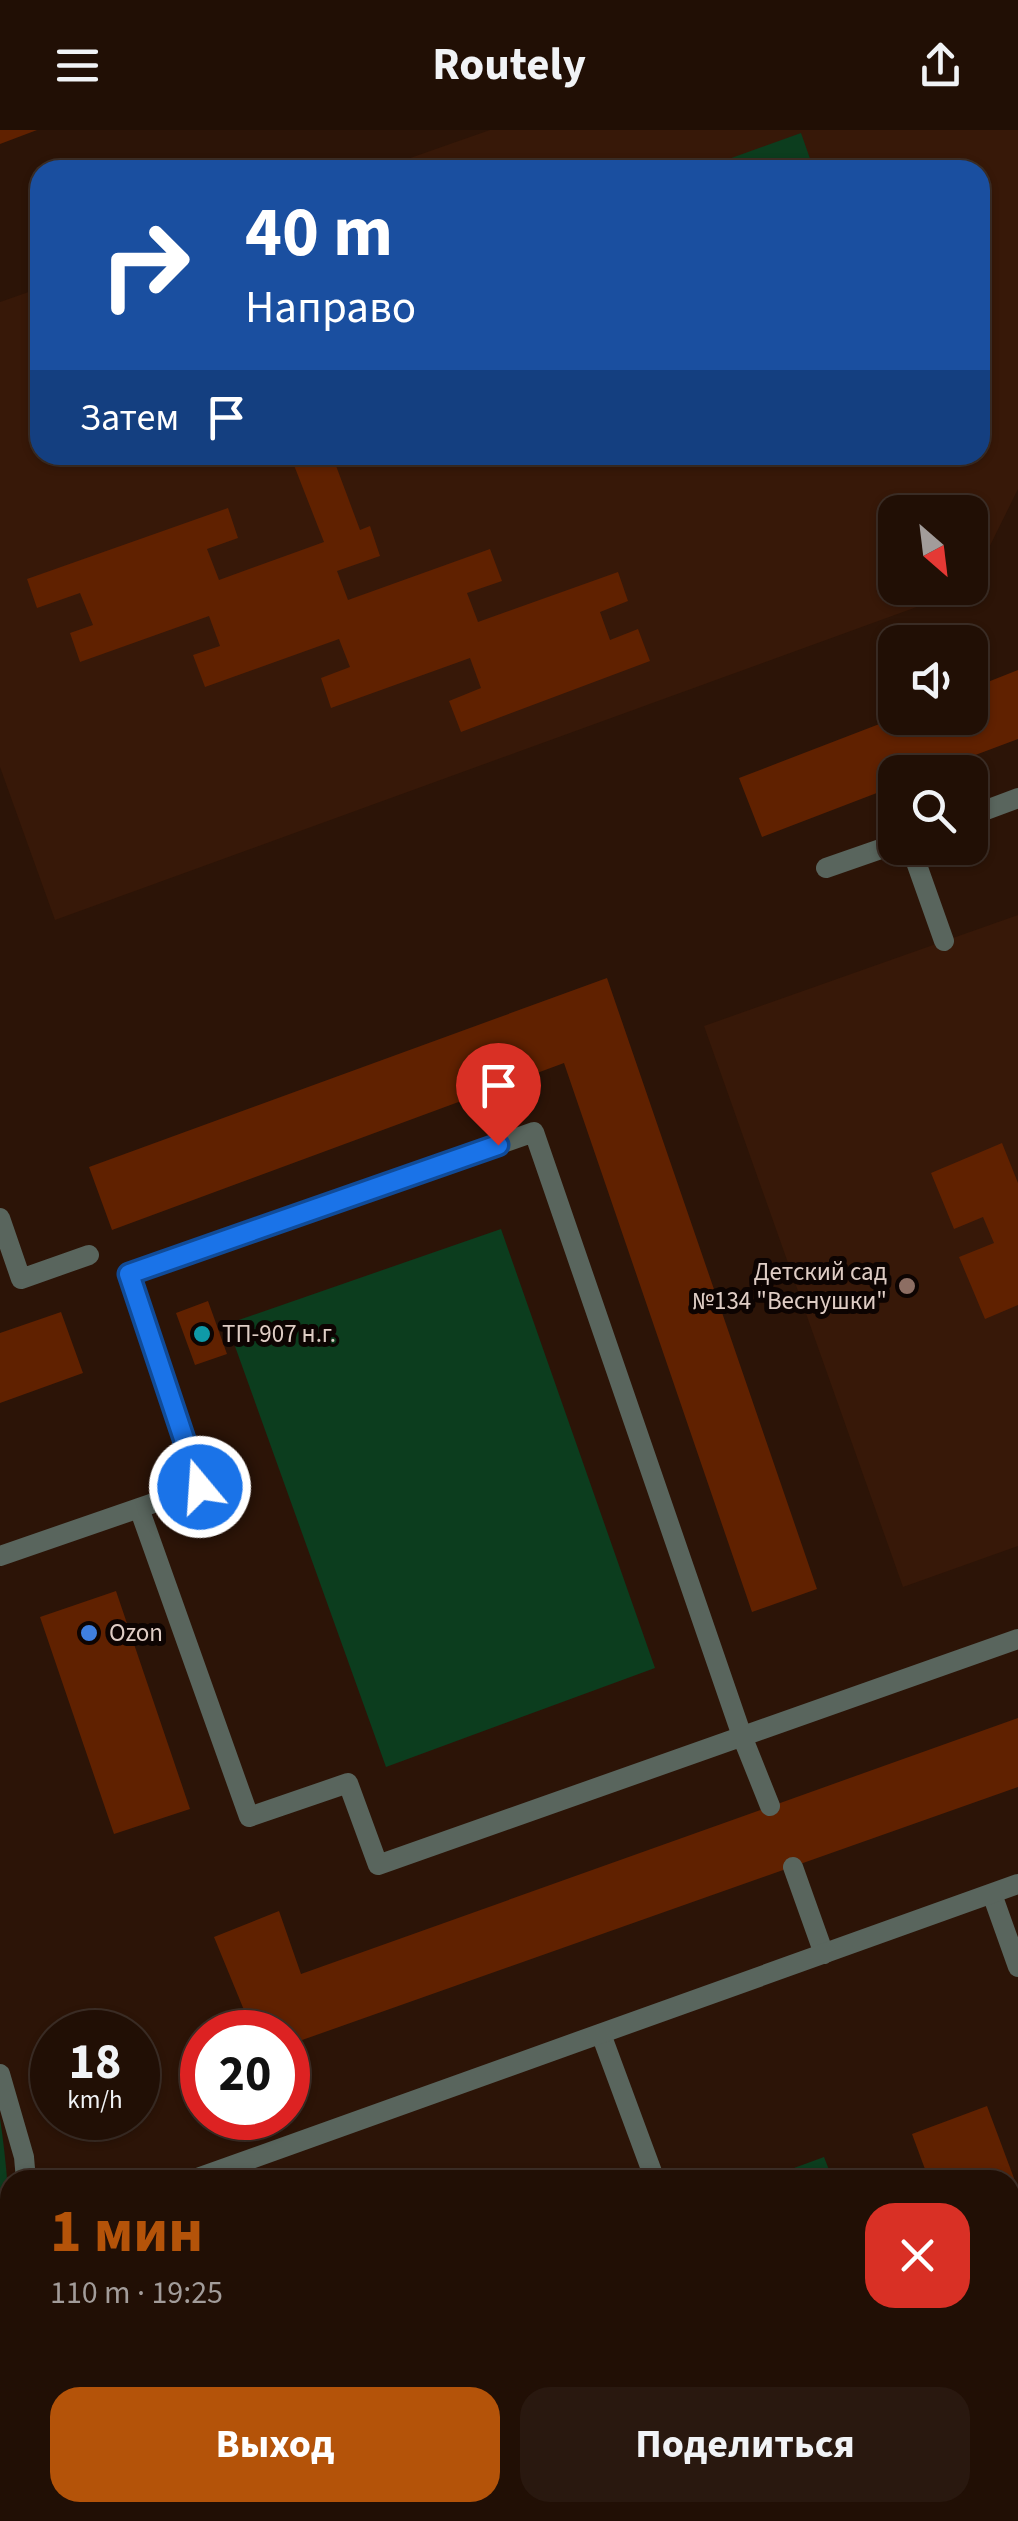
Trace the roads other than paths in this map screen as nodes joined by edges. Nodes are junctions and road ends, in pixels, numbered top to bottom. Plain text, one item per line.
1 (1018, 798) edge
2 (988, 809) edge
3 (878, 850) edge
4 (917, 865) edge
5 (826, 868) dead end
6 (944, 941) dead end
7 (0, 1218) edge
8 (88, 1255) dead end
9 (139, 1508) junction
10 (0, 1556) edge
11 (1018, 1639) edge
12 (742, 1736) junction
13 (770, 1806) dead end
14 (793, 1867) dead end
15 (1018, 1884) edge
16 (992, 1894) junction
17 (824, 1954) junction
18 (1018, 1968) edge
19 (601, 2034) junction
20 (0, 2074) edge
21 (25, 2170) edge
22 (220, 2170) edge
23 (651, 2170) edge

1 - 2 street
3 - 5 street
4 - 6 street
7 - 8 street
9 - 10 street
9 - 12 street
9 - 12 street
11 - 12 street
12 - 13 street
14 - 17 street
15 - 16 street
16 - 17 street
16 - 18 street
17 - 19 street
19 - 22 street
19 - 23 street
20 - 21 street

